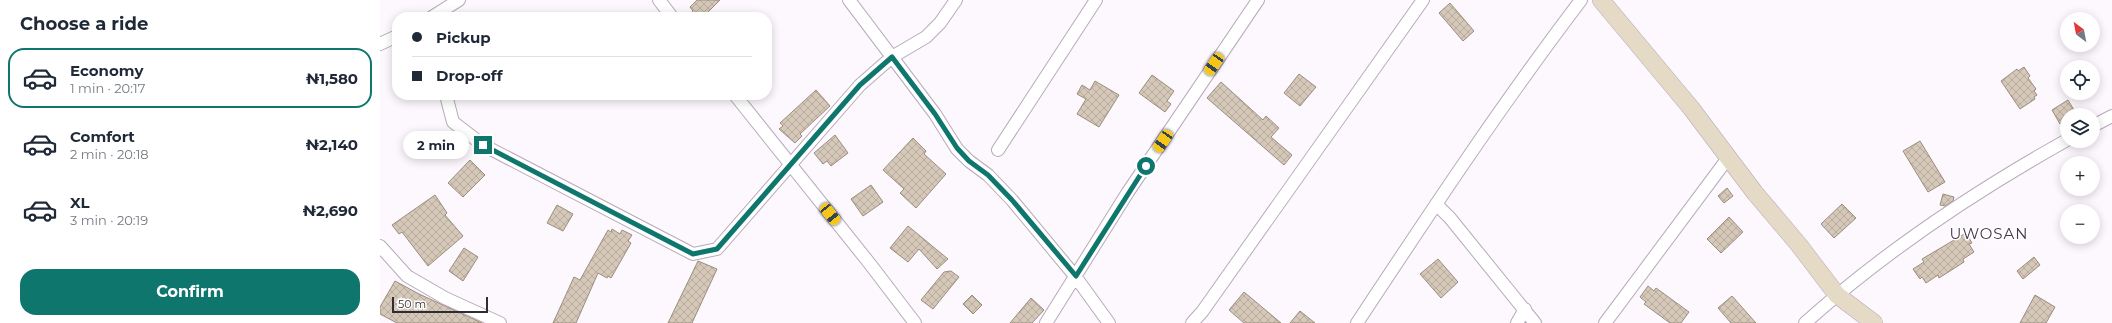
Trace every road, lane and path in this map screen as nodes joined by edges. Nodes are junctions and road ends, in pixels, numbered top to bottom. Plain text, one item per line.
1 (459, 0) edge
2 (659, 0) edge
3 (849, 0) edge
4 (956, 0) edge
5 (1096, 0) edge
6 (1258, 0) edge
7 (1423, 0) edge
8 (1581, 0) edge
9 (1601, 0) edge
10 (440, 12) edge
11 (668, 12) edge
12 (392, 38) edge
13 (380, 44) edge
14 (892, 57) junction
15 (447, 100) edge
16 (739, 100) edge
17 (2112, 116) edge
18 (2100, 122) edge
19 (2060, 144) edge
20 (998, 150) dead end
21 (1728, 158) junction
22 (790, 164) junction
23 (1436, 204) junction
24 (380, 246) edge
25 (1076, 276) junction
26 (1837, 295) junction
27 (1525, 309) junction
28 (500, 323) edge
29 (915, 323) edge
30 (1046, 323) edge
31 (1109, 323) edge
32 (1192, 323) edge
33 (1357, 323) edge
34 (1517, 323) edge
35 (1535, 323) edge
36 (1605, 323) edge
37 (1805, 323) edge
38 (1874, 323) edge

1 - 10 street
2 - 11 street
3 - 14 street
4 - 14 street
5 - 20 street
6 - 25 street
7 - 32 street
8 - 23 street
9 - 21 street
12 - 13 street
14 - 22 street
14 - 25 street
15 - 22 street
16 - 22 street
17 - 18 street
19 - 26 street
21 - 26 street
21 - 36 street
22 - 29 street
23 - 27 street
23 - 33 street
24 - 28 street
25 - 30 street
25 - 31 street
26 - 37 street
26 - 38 street
27 - 34 street
27 - 35 street

